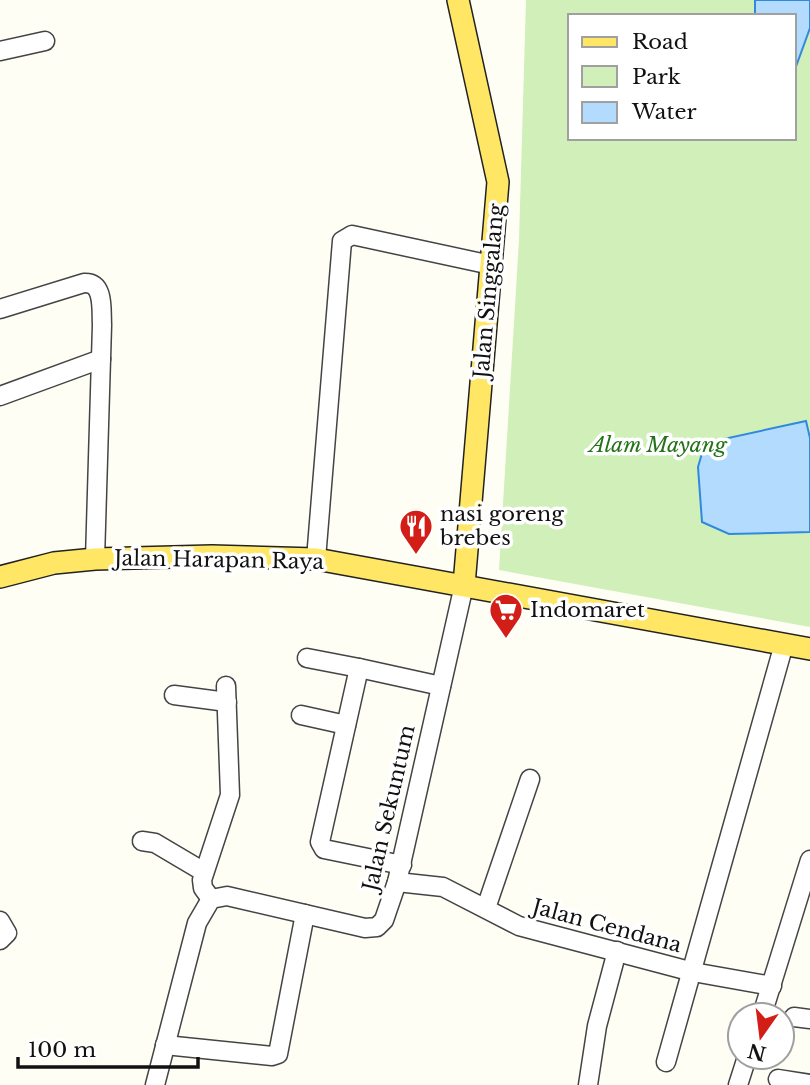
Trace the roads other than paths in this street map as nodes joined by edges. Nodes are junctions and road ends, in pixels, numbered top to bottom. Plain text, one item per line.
1 (458, 0) edge
2 (45, 41) dead end
3 (0, 51) edge
4 (491, 265) junction
5 (0, 309) edge
6 (101, 359) junction
7 (0, 396) edge
8 (95, 559) junction
9 (316, 559) junction
10 (0, 577) edge
11 (464, 585) junction
12 (785, 644) junction
13 (810, 649) edge
14 (306, 658) dead end
15 (359, 668) junction
16 (441, 686) junction
17 (174, 695) dead end
18 (302, 715) dead end
19 (346, 725) junction
20 (530, 779) dead end
21 (142, 841) dead end
22 (810, 860) edge
23 (204, 872) junction
24 (399, 873) junction
25 (211, 899) junction
26 (486, 908) junction
27 (305, 914) junction
28 (0, 921) edge
29 (0, 940) edge
30 (617, 951) junction
31 (693, 972) junction
32 (772, 986) junction
33 (767, 1001) edge
34 (165, 1045) junction
35 (666, 1062) dead end
36 (778, 1079) dead end
37 (810, 1084) edge
38 (155, 1085) edge
39 (588, 1085) edge

1 - 4 main road, Jalan Singgalang
2 - 3 street
4 - 9 street
4 - 11 main road, Jalan Singgalang
5 - 6 street
6 - 7 street
6 - 8 street
8 - 9 main road, Jalan Harapan Raya
8 - 10 main road, Jalan Harapan Raya
9 - 11 main road, Jalan Harapan Raya
11 - 12 main road, Jalan Harapan Raya
11 - 16 street, Jalan Sekuntum
12 - 13 main road, Jalan Harapan Raya
12 - 31 street
14 - 15 street
15 - 16 street
15 - 19 street
16 - 24 street, Jalan Sekuntum
17 - 23 street
18 - 19 street
19 - 24 street, Jalan Cendana
20 - 26 street
21 - 23 street
22 - 32 street
23 - 25 street
24 - 26 street, Jalan Cendana
24 - 27 street, Jalan Sekuntum
25 - 27 street, Jalan Sekuntum
25 - 34 street
26 - 30 street, Jalan Cendana
27 - 34 street
28 - 29 street
30 - 31 street, Jalan Cendana
30 - 39 street
31 - 32 street, Jalan Cendana
31 - 35 street
32 - 33 street
34 - 38 street
36 - 37 street

